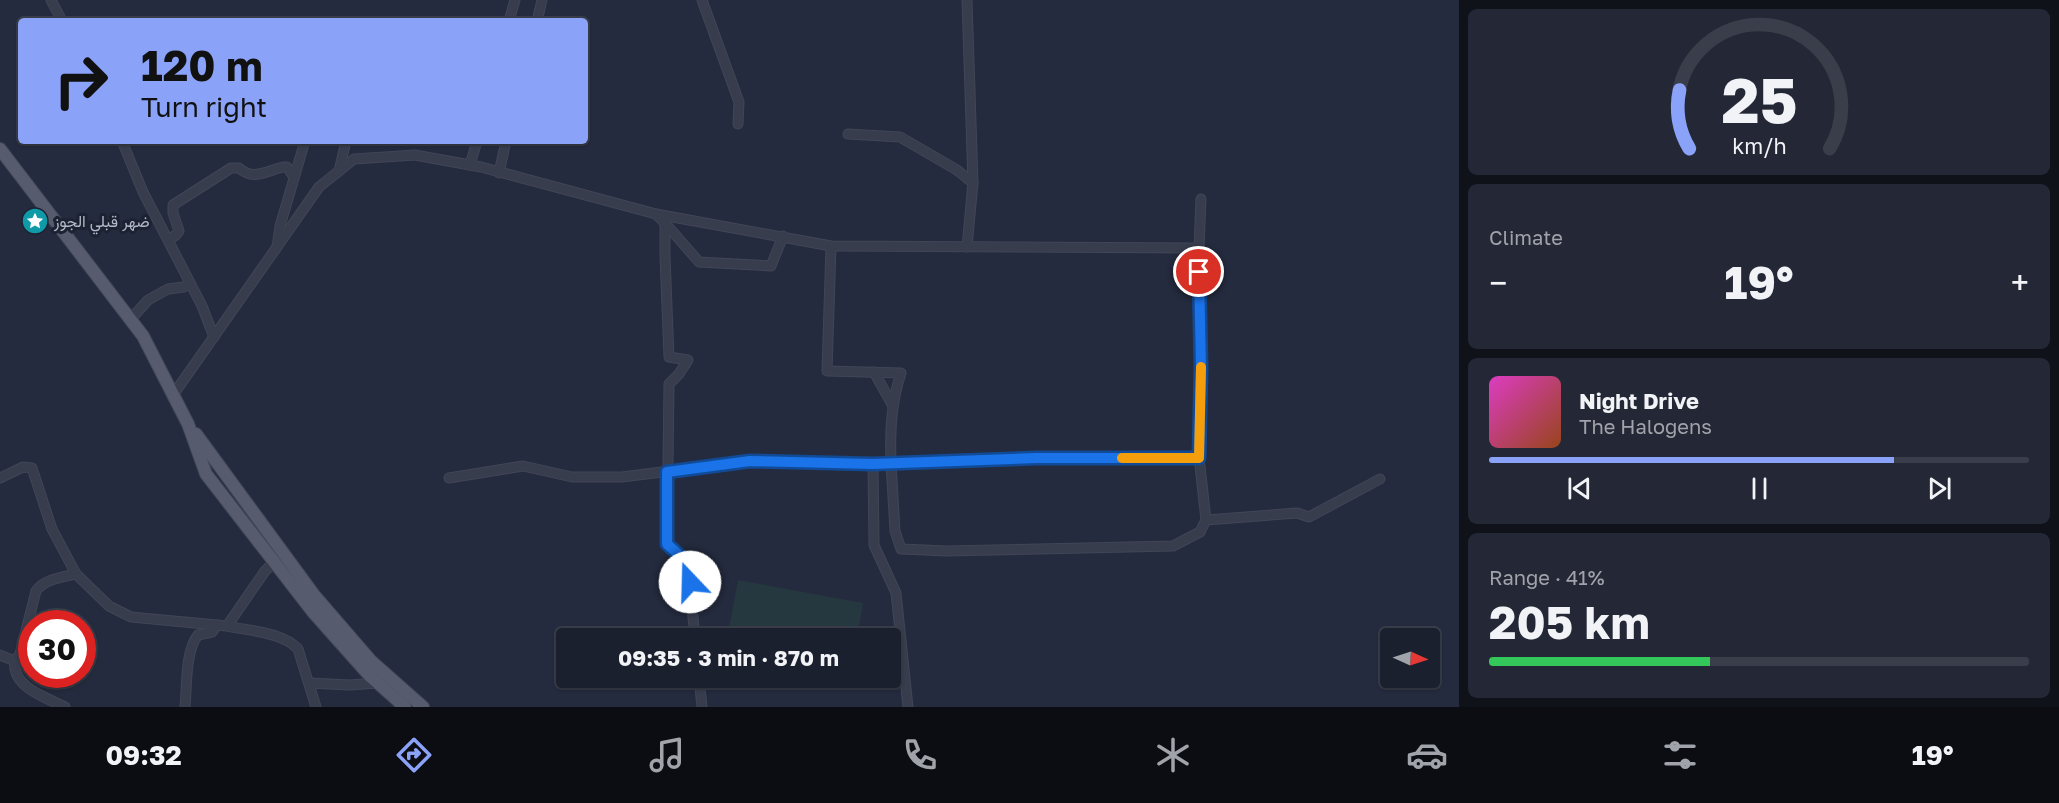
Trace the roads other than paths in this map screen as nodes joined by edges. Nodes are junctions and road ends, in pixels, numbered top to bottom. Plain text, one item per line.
1 (51, 0) edge
2 (515, 0) edge
3 (543, 0) edge
4 (702, 0) edge
5 (967, 0) edge
6 (60, 18) edge
7 (510, 18) edge
8 (538, 18) edge
9 (738, 124) dead end
10 (848, 134) dead end
11 (123, 144) edge
12 (304, 144) edge
13 (345, 144) edge
14 (476, 144) edge
15 (505, 144) edge
16 (0, 149) edge
17 (470, 165) junction
18 (338, 172) junction
19 (499, 173) junction
20 (294, 177) junction
21 (973, 183) junction
22 (1202, 199) dead end
23 (656, 214) junction
24 (665, 223) junction
25 (783, 236) junction
26 (168, 240) junction
27 (831, 246) junction
28 (277, 247) junction
29 (967, 248) junction
30 (1199, 248) junction
31 (190, 283) junction
32 (130, 320) junction
33 (214, 337) junction
34 (874, 372) junction
35 (173, 395) junction
36 (893, 406) junction
37 (188, 424) junction
38 (1199, 458) junction
39 (873, 464) junction
40 (891, 464) junction
41 (667, 472) junction
42 (0, 478) edge
43 (449, 478) dead end
44 (1380, 479) dead end
45 (1206, 520) junction
46 (274, 562) junction
47 (76, 574) junction
48 (222, 626) junction
49 (694, 628) edge
50 (0, 655) edge
51 (15, 661) junction
52 (378, 683) junction
53 (309, 684) junction
54 (700, 688) edge
55 (65, 707) edge
56 (185, 707) edge
57 (316, 707) edge
58 (405, 707) edge
59 (423, 707) edge
60 (702, 707) edge
61 (908, 707) edge

1 - 6 street
2 - 7 street
3 - 8 street
4 - 9 street
5 - 21 street
10 - 21 street
11 - 26 street
12 - 20 street
13 - 18 street
14 - 17 street
15 - 19 street
16 - 32 main road
17 - 18 street
17 - 19 street
18 - 28 street
19 - 23 street
20 - 26 street
20 - 28 street
21 - 29 street
22 - 30 street
23 - 24 street
23 - 25 street
24 - 25 street
24 - 41 street
25 - 27 street
26 - 31 street
27 - 29 street
27 - 34 street
28 - 33 street
29 - 30 street
30 - 38 street
31 - 32 street
31 - 33 street
32 - 35 main road
33 - 35 street
34 - 36 street
34 - 36 street
35 - 37 main road
36 - 40 street
37 - 46 main road
37 - 59 main road
38 - 40 street
38 - 45 street
39 - 40 street
39 - 41 street
39 - 61 street
40 - 45 street
41 - 43 street
41 - 49 street
42 - 47 street
44 - 45 street
46 - 48 street
46 - 52 main road
47 - 48 street
47 - 51 street
48 - 53 street
48 - 56 street
50 - 51 street
51 - 55 street
52 - 53 street
52 - 58 main road
53 - 57 street
54 - 60 street

